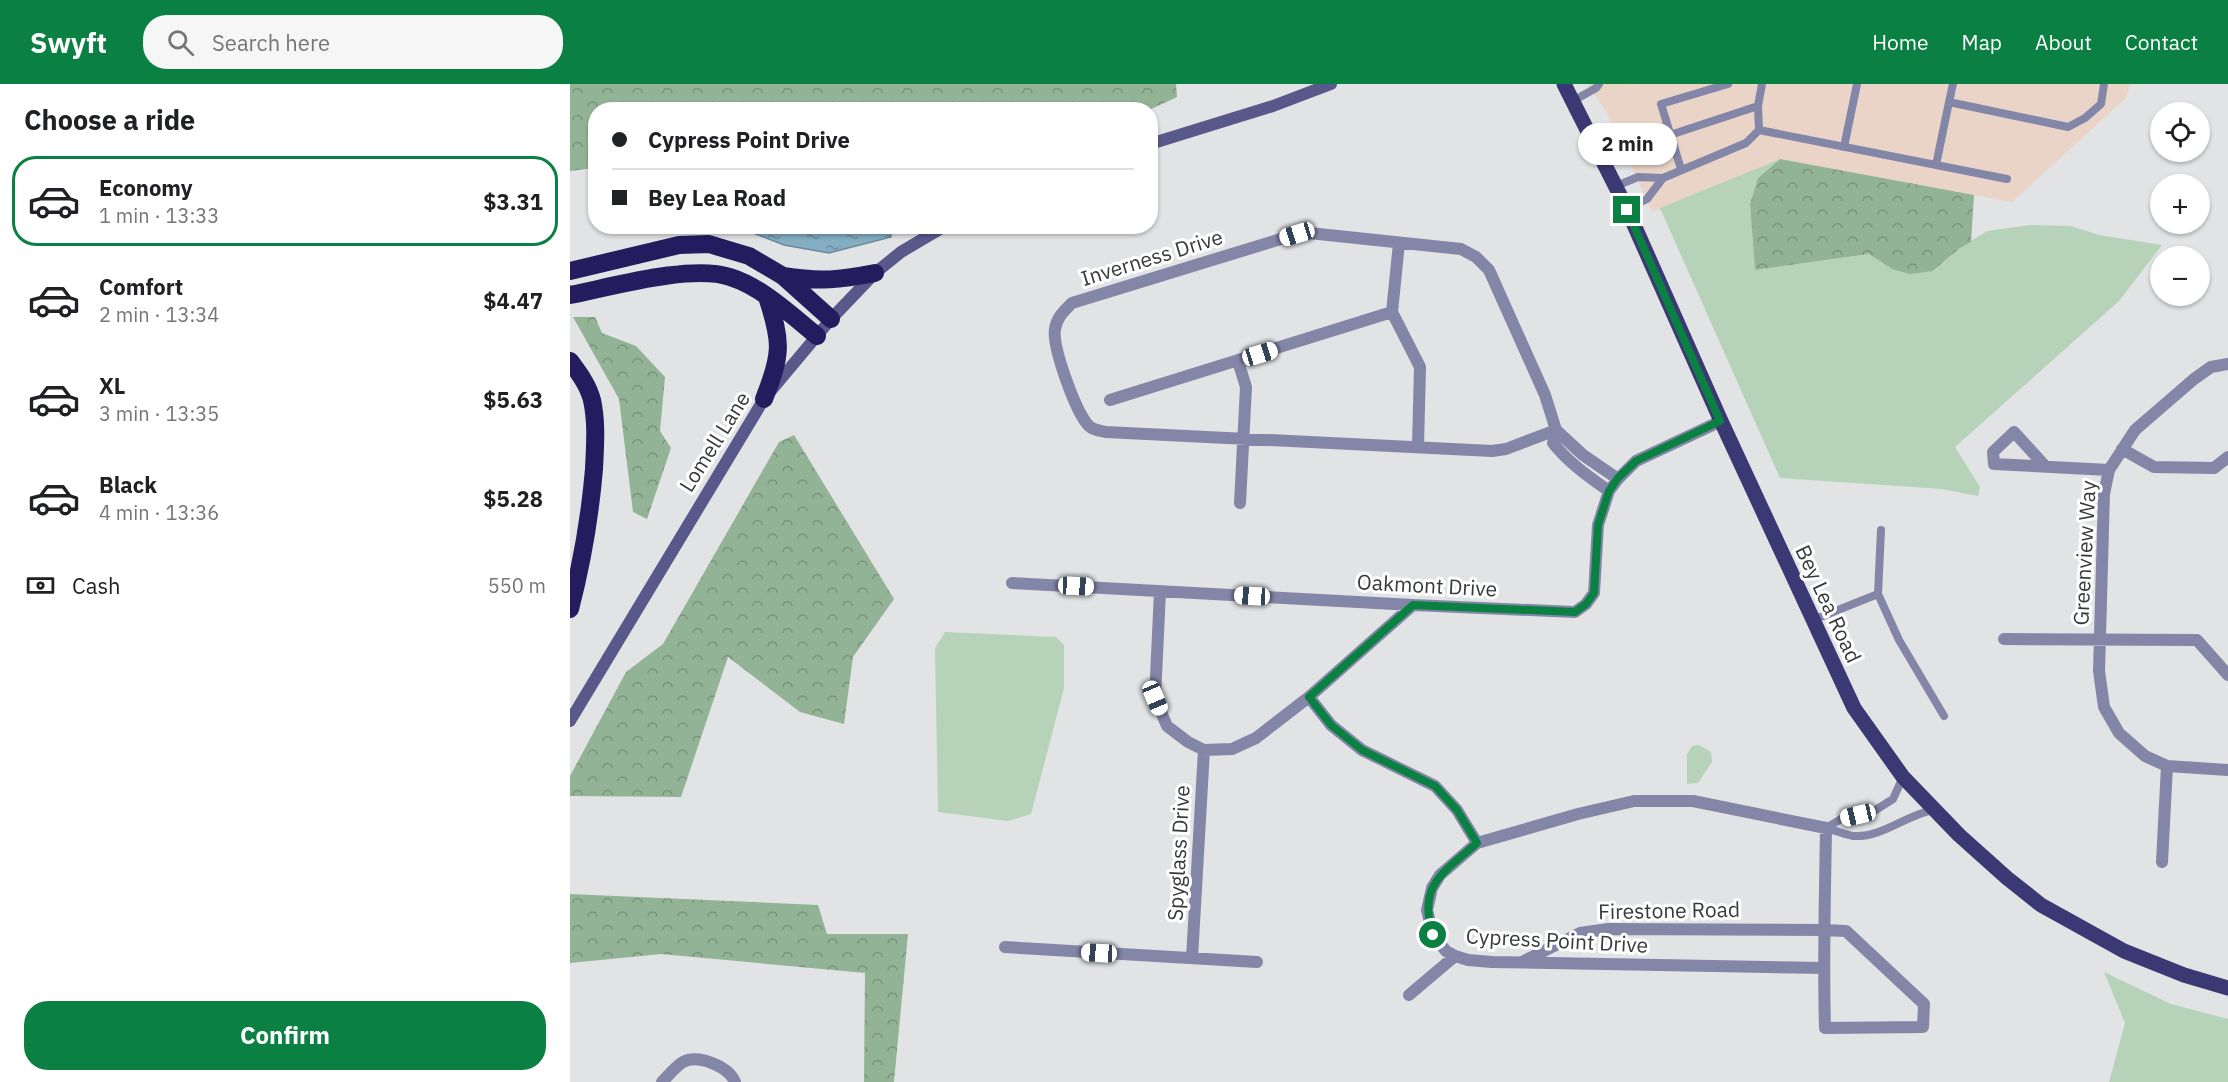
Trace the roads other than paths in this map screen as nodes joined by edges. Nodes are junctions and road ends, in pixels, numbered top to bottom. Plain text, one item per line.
1 (1331, 84) edge
2 (1555, 84) edge
3 (1564, 84) edge
4 (1599, 84) edge
5 (1728, 84) edge
6 (1762, 84) edge
7 (1857, 84) edge
8 (1953, 84) edge
9 (2104, 84) edge
10 (1573, 101) junction
11 (1950, 102) junction
12 (1758, 106) junction
13 (1759, 130) junction
14 (1670, 135) junction
15 (1158, 142) edge
16 (1844, 147) junction
17 (1936, 165) junction
18 (1681, 170) junction
19 (1663, 178) junction
20 (2007, 179) dead end
21 (1616, 186) junction
22 (1627, 210) junction
23 (931, 234) edge
24 (1399, 243) junction
25 (570, 272) edge
26 (875, 273) junction
27 (783, 276) junction
28 (570, 294) edge
29 (766, 297) junction
30 (1392, 312) junction
31 (831, 319) junction
32 (818, 336) junction
33 (570, 361) edge
34 (1238, 361) junction
35 (2228, 364) edge
36 (764, 399) junction
37 (1110, 400) dead end
38 (1720, 421) junction
39 (1556, 430) junction
40 (1244, 438) junction
41 (1418, 446) junction
42 (2122, 449) junction
43 (2228, 457) edge
44 (2045, 466) dead end
45 (2109, 470) junction
46 (1618, 478) junction
47 (1609, 491) junction
48 (1240, 503) dead end
49 (1881, 530) dead end
50 (1012, 583) dead end
51 (1160, 591) junction
52 (1878, 594) junction
53 (1413, 605) junction
54 (570, 609) edge
55 (1812, 620) junction
56 (2004, 639) dead end
57 (2100, 639) junction
58 (2228, 675) edge
59 (1309, 697) junction
60 (1944, 716) dead end
61 (570, 721) edge
62 (1204, 750) junction
63 (2167, 766) junction
64 (2228, 770) edge
65 (1902, 777) junction
66 (1933, 810) junction
67 (1826, 828) junction
68 (1477, 843) junction
69 (2162, 862) dead end
70 (1824, 930) junction
71 (1005, 947) dead end
72 (1455, 956) junction
73 (1192, 958) junction
74 (1257, 962) dead end
75 (1522, 962) junction
76 (1823, 968) junction
77 (2228, 988) edge
78 (1408, 995) dead end
79 (662, 1082) edge
80 (735, 1082) edge

1 - 15 street
2 - 10 main road
3 - 10 main road, Bey Lea Road
4 - 10 lane
5 - 14 lane
6 - 12 lane
7 - 16 lane
8 - 11 lane
9 - 11 lane
10 - 21 main road, Bey Lea Road
11 - 17 lane
12 - 13 lane
12 - 14 lane
13 - 16 lane
13 - 18 lane
14 - 18 lane
16 - 17 lane
17 - 20 lane
18 - 19 lane
19 - 21 lane
19 - 22 lane
21 - 22 main road, Bey Lea Road
22 - 38 main road, Bey Lea Road
23 - 26 street, Lomell Lane
24 - 30 street
24 - 39 street, Inverness Drive
24 - 40 street, Inverness Drive
25 - 27 highway
26 - 27 highway
26 - 31 street, Lomell Lane
27 - 31 highway
28 - 29 highway
29 - 32 highway
29 - 36 highway
30 - 34 street
30 - 41 street
31 - 32 street, Lomell Lane
32 - 36 street, Lomell Lane
33 - 54 highway
34 - 37 street
34 - 40 street
35 - 42 street, Greenview Way
36 - 61 street, Lomell Lane
38 - 46 street, Oakmont Drive
38 - 55 main road, Bey Lea Road
39 - 41 street, Inverness Drive
39 - 46 street, Inverness Drive
39 - 47 street, Inverness Drive
40 - 41 street, Inverness Drive
40 - 48 street
42 - 43 street
42 - 45 street, Greenview Way
44 - 45 street, Greenview Way
45 - 57 street, Greenview Way
46 - 47 street, Oakmont Drive
47 - 53 street, Oakmont Drive
49 - 52 lane
50 - 51 street, Oakmont Drive
51 - 53 street, Oakmont Drive
51 - 62 street
52 - 55 lane
52 - 60 lane
53 - 59 street
55 - 65 main road, Bey Lea Road
56 - 57 street, Greenview Way
57 - 58 street, Greenview Way
57 - 63 street, Greenview Way
59 - 62 street
59 - 68 street
62 - 73 street, Spyglass Drive
63 - 64 street, Greenview Way
63 - 69 street
65 - 66 main road, Bey Lea Road
65 - 67 lane
66 - 67 lane
66 - 77 main road, Bey Lea Road
67 - 68 street, Cypress Point Drive
67 - 70 street, Firestone Road
68 - 72 street, Cypress Point Drive
70 - 75 street, Firestone Road
70 - 76 street, Firestone Road
70 - 76 street, Firestone Road
71 - 73 street
72 - 75 street, Cypress Point Drive
72 - 78 street
73 - 74 street
75 - 76 street, Cypress Point Drive
79 - 80 street

